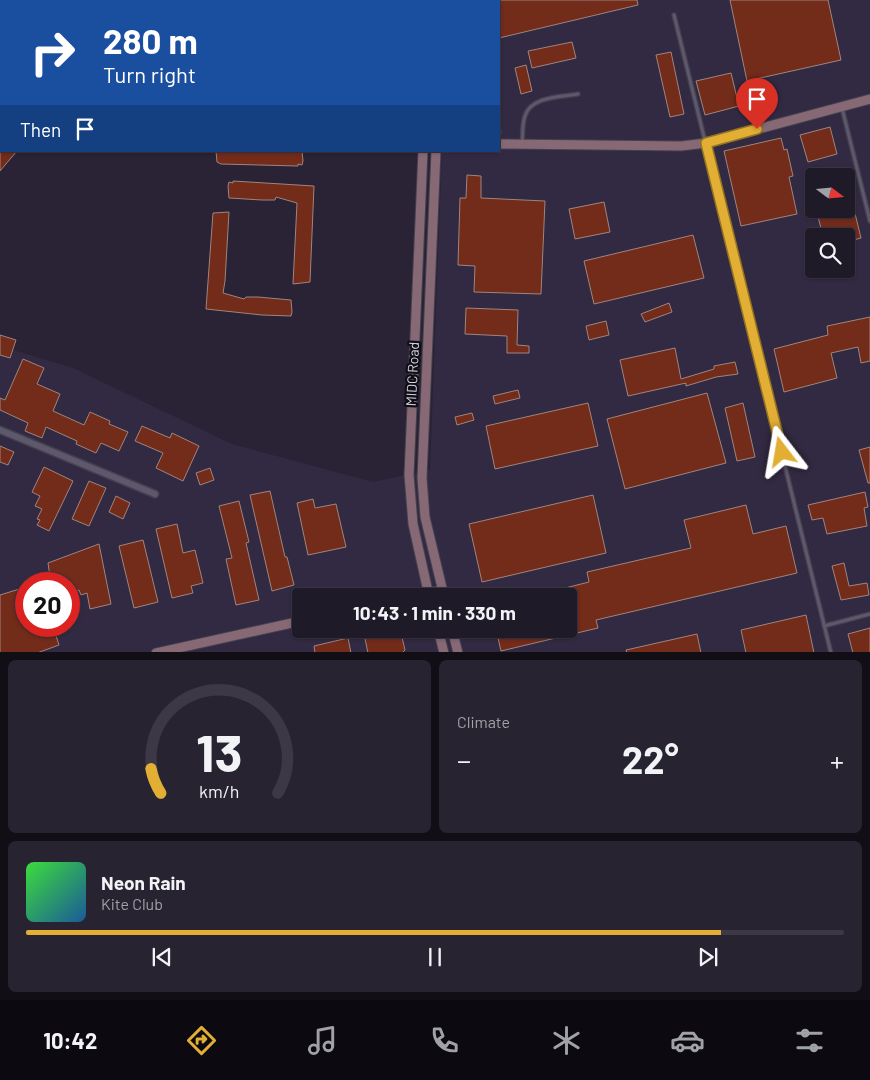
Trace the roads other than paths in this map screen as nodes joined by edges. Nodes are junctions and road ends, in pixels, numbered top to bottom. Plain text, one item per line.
1 (674, 15) dead end
2 (578, 94) dead end
3 (870, 99) edge
4 (841, 105) junction
5 (706, 143) junction
6 (500, 144) edge
7 (522, 144) junction
8 (423, 152) edge
9 (436, 152) edge
10 (870, 221) edge
11 (0, 430) edge
12 (155, 494) dead end
13 (427, 588) edge
14 (442, 588) edge
15 (870, 614) edge
16 (292, 623) edge
17 (824, 626) junction
18 (440, 638) edge
19 (454, 638) edge
20 (156, 652) edge
21 (444, 652) edge
22 (458, 652) edge
23 (831, 652) edge

1 - 5 lane
2 - 7 lane
3 - 4 main road
4 - 5 main road
4 - 10 lane
5 - 7 main road
5 - 17 lane
6 - 7 main road
8 - 13 main road, MIDC Road
9 - 14 main road, MIDC Road
11 - 12 street
15 - 17 lane
16 - 20 main road
17 - 23 lane
18 - 21 main road
19 - 22 main road

